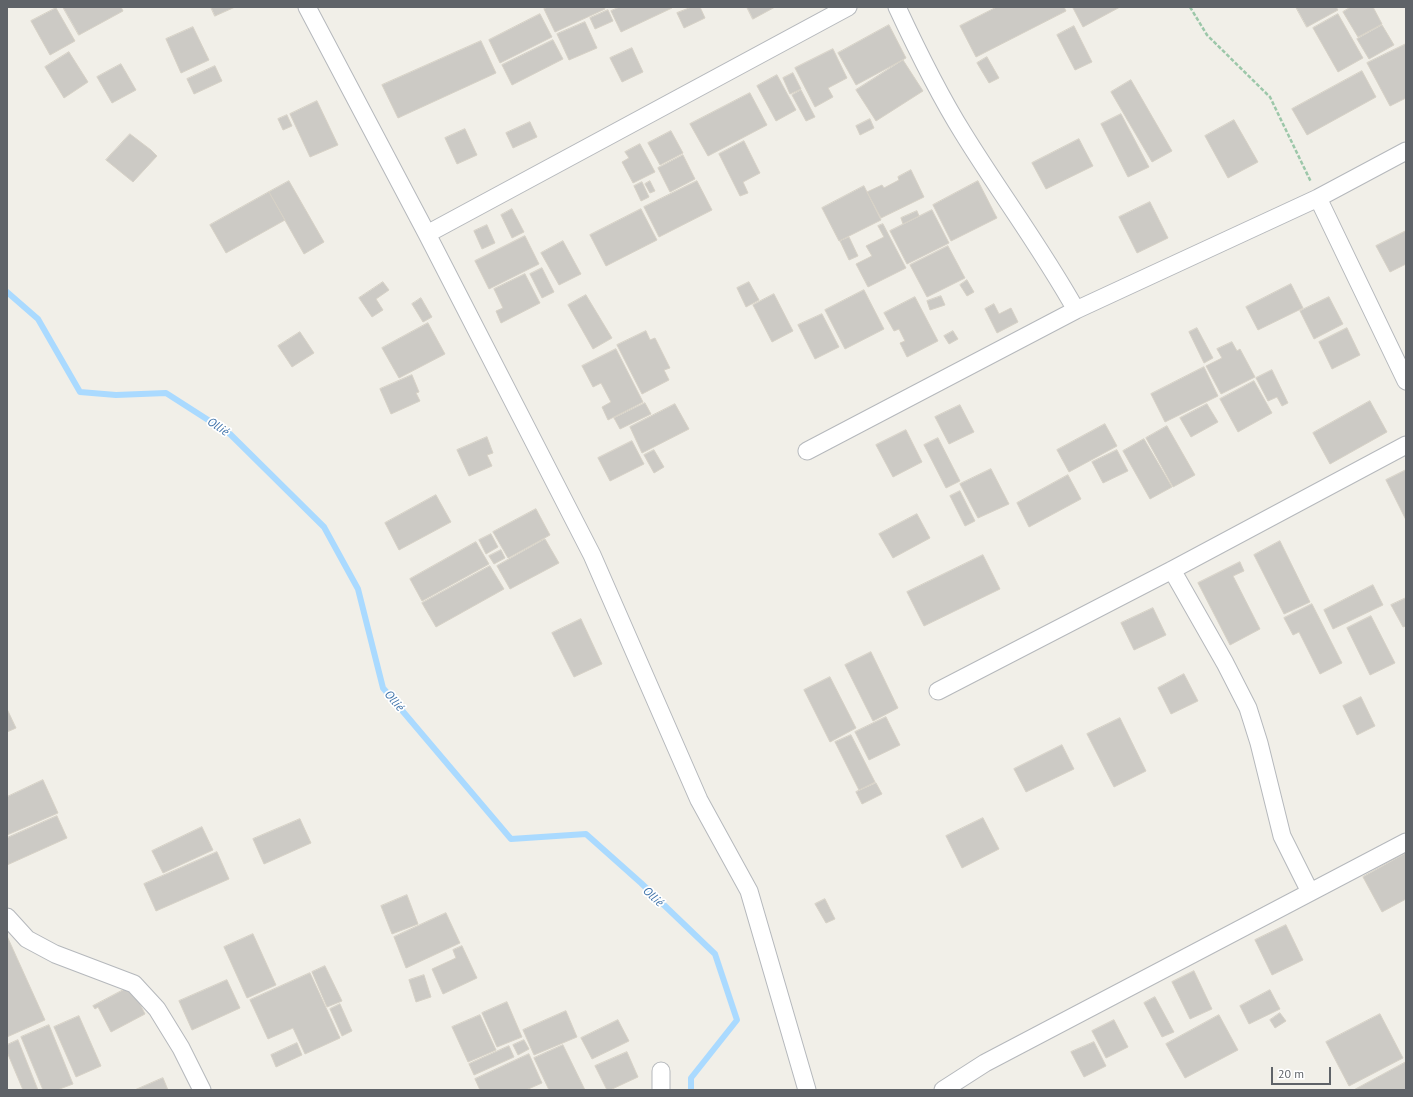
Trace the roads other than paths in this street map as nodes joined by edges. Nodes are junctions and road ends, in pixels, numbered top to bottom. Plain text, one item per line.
1 (307, 7) edge
2 (848, 7) edge
3 (897, 7) edge
4 (1406, 151) edge
5 (1318, 198) junction
6 (427, 234) junction
7 (1076, 310) junction
8 (1406, 381) edge
9 (1406, 445) edge
10 (807, 451) dead end
11 (1172, 570) junction
12 (938, 691) dead end
13 (1406, 842) edge
14 (1310, 892) junction
15 (7, 917) edge
16 (661, 1071) dead end
17 (202, 1090) edge
18 (661, 1090) edge
19 (807, 1090) edge
20 (943, 1090) edge

1 - 6 street
2 - 6 street
3 - 7 street
4 - 5 street
5 - 7 street
5 - 8 street
6 - 19 street
7 - 10 street
9 - 11 street
11 - 12 street
11 - 14 street
13 - 14 street
14 - 20 street
15 - 17 street
16 - 18 street

